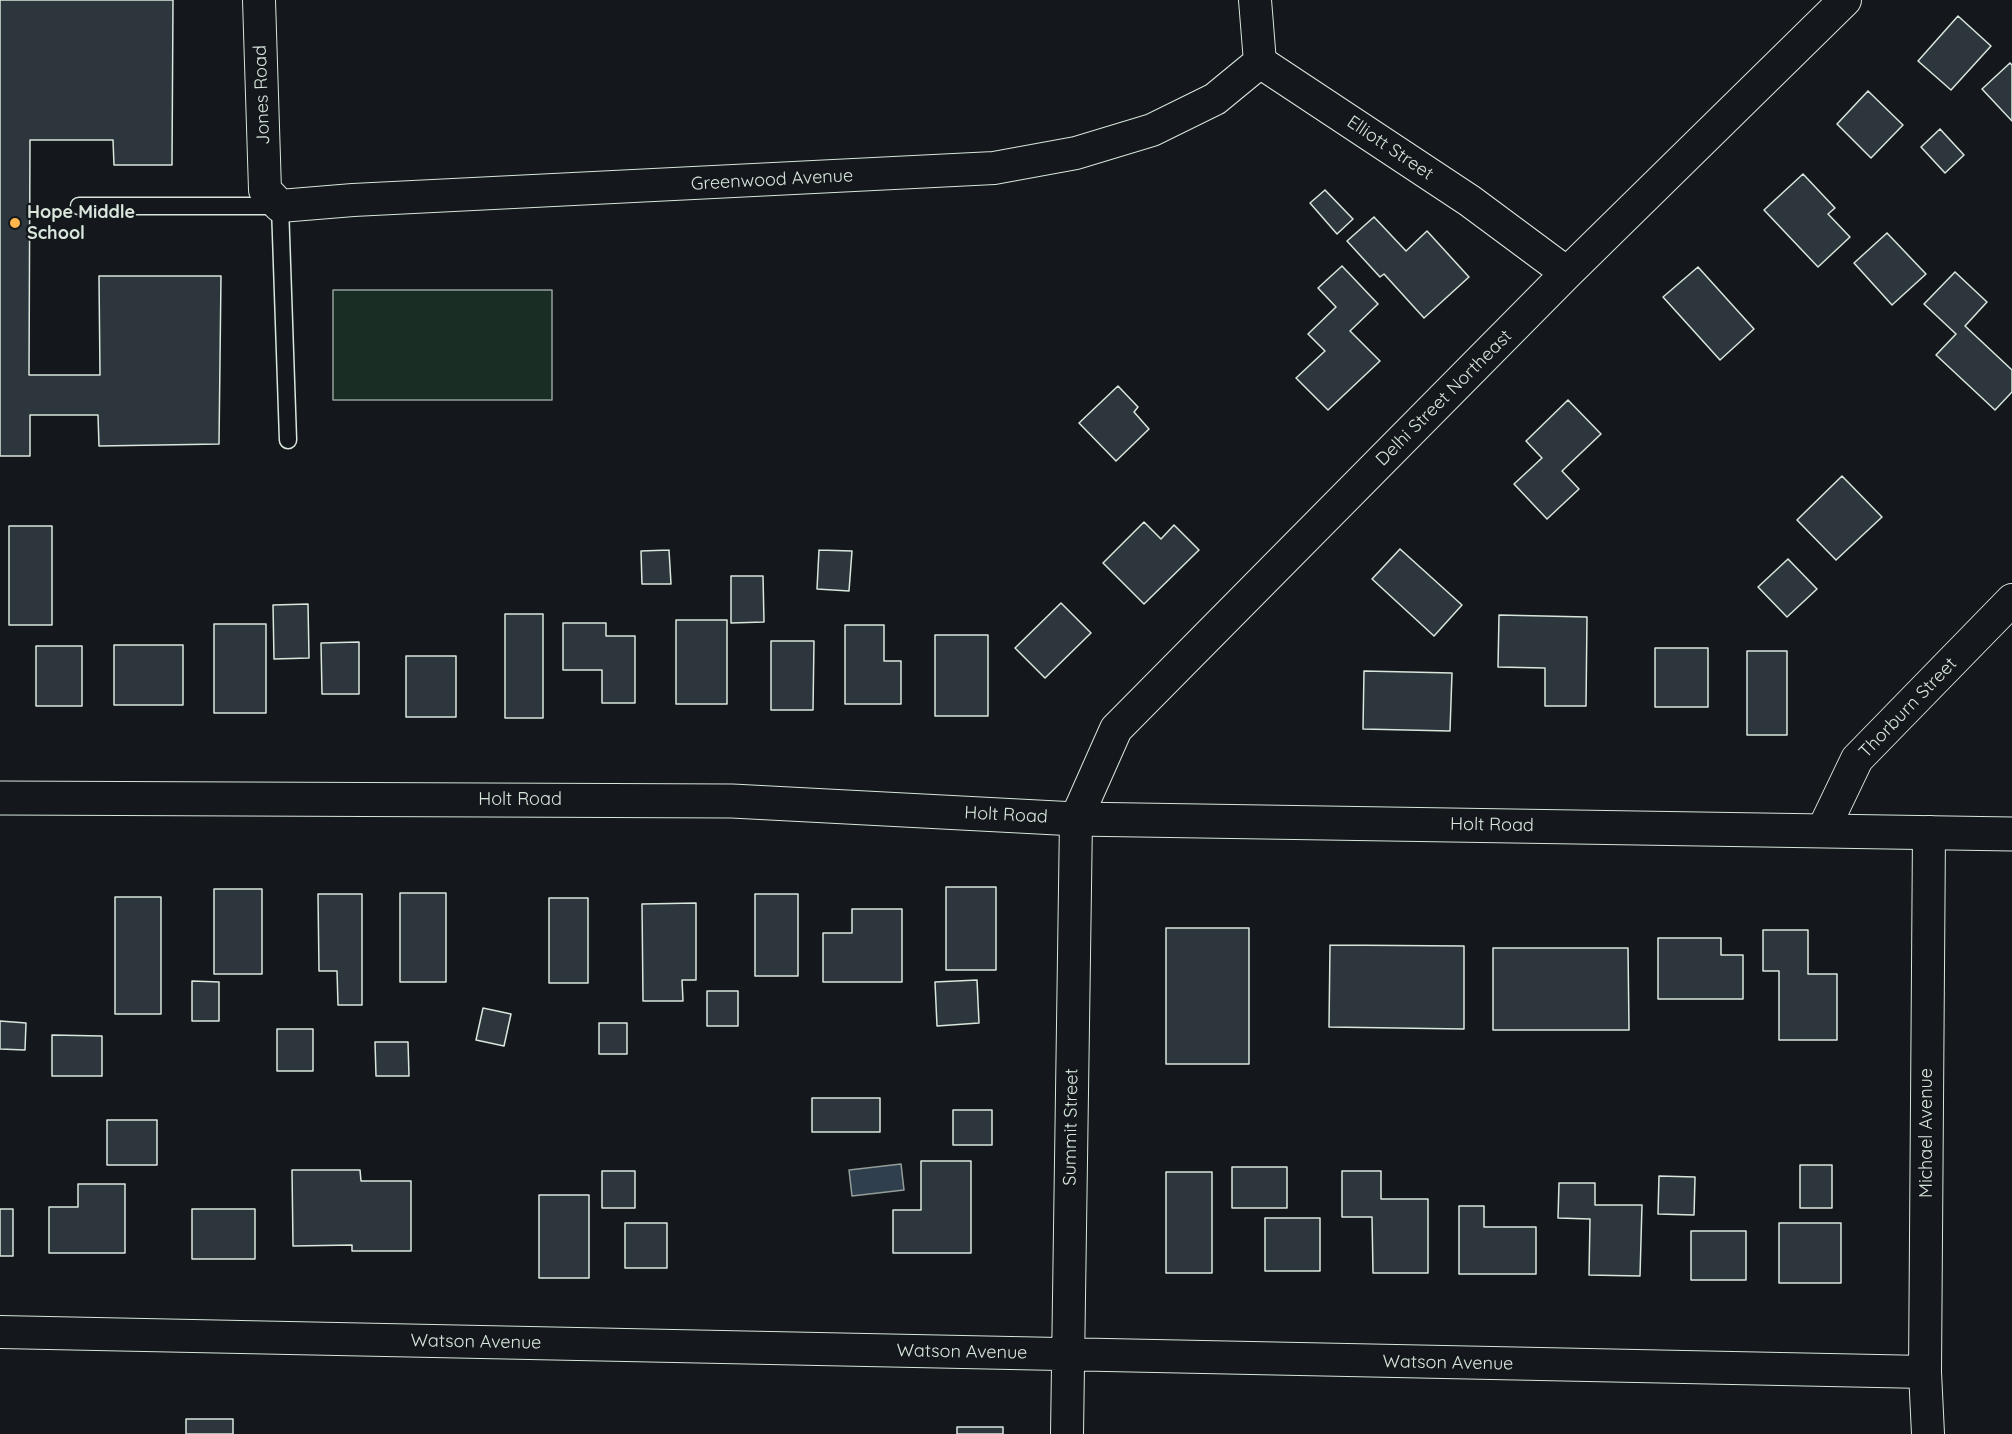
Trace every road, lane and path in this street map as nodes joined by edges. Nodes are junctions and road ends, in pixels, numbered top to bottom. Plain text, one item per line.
1 (259, 0) edge
2 (1255, 0) edge
3 (1845, 0) edge
4 (1260, 62) junction
5 (273, 198) junction
6 (79, 206) dead end
7 (1567, 273) junction
8 (288, 440) dead end
9 (2012, 600) edge
10 (0, 798) edge
11 (1076, 819) junction
12 (1823, 830) junction
13 (1929, 832) junction
14 (2012, 834) edge
15 (0, 1332) edge
16 (1068, 1355) junction
17 (1925, 1372) junction
18 (1067, 1434) edge
19 (1928, 1434) edge

1 - 5 street, Jones Road
2 - 4 street
3 - 7 street, Delhi Street Northeast
4 - 5 street, Greenwood Avenue
4 - 7 street, Elliott Street
5 - 6 lane
5 - 8 lane
7 - 11 street, Delhi Street Northeast
9 - 12 street, Thorburn Street
10 - 11 main road, Holt Road
11 - 12 main road, Holt Road
11 - 16 street, Summit Street
12 - 13 main road, Holt Road
13 - 14 main road, Holt Road
13 - 17 street, Michael Avenue
15 - 16 street, Watson Avenue
16 - 17 street, Watson Avenue
16 - 18 street, Summit Street
17 - 19 street, Michael Avenue

